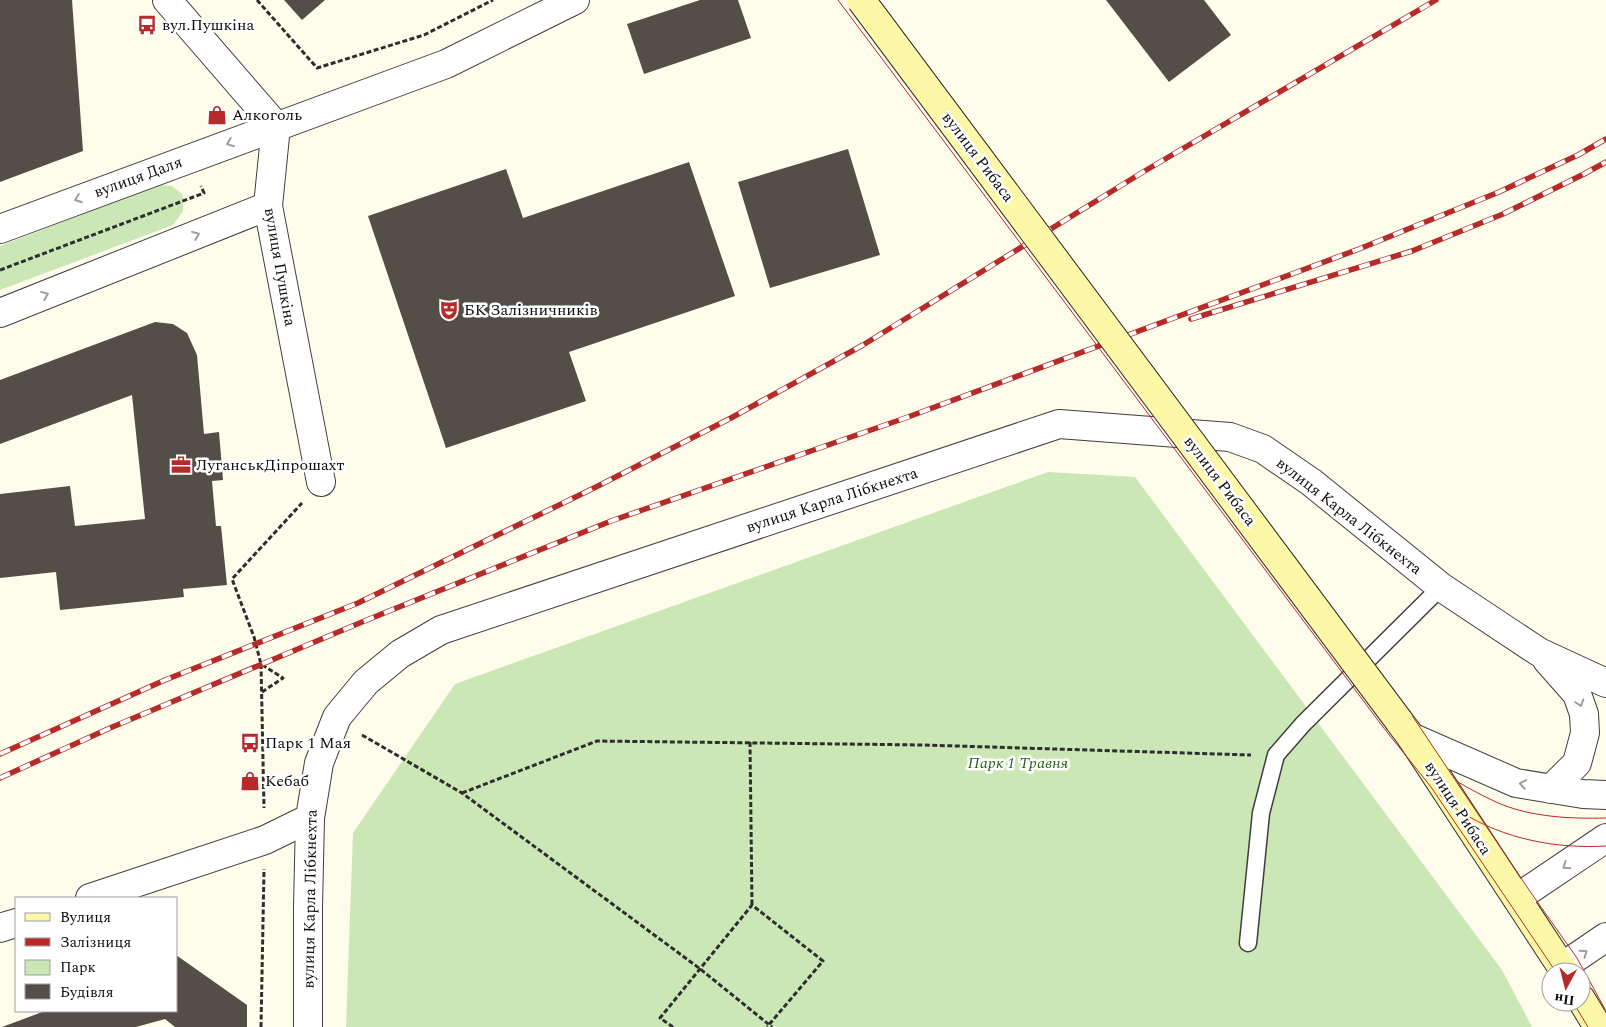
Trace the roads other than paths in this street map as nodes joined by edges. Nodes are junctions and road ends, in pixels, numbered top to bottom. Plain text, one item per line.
1 (166, 0) edge
2 (575, 0) edge
3 (861, 0) edge
4 (276, 126) junction
5 (268, 206) junction
6 (0, 228) edge
7 (0, 313) edge
8 (321, 482) road end
9 (1441, 587) junction
10 (1540, 652) junction
11 (1606, 683) edge
12 (1405, 729) junction
13 (1551, 789) junction
14 (1606, 795) edge
15 (310, 818) junction
16 (1606, 838) edge
17 (93, 897) edge
18 (1517, 898) junction
19 (15, 923) edge
20 (0, 928) edge
21 (1606, 938) edge
22 (1248, 943) dead end
23 (1559, 962) edge
24 (1574, 962) edge
25 (1589, 1012) edge
26 (308, 1027) edge
27 (1598, 1027) edge

1 - 4 street
2 - 4 street, вулиця Даля
3 - 12 main road, вулиця Рибаса, bridge
4 - 5 street, вулиця Пушкіна
4 -> 6 street, вулиця Даля
7 -> 5 street
5 - 8 street, вулиця Пушкіна
9 - 10 street, вулиця Карла Лібкнехта
9 - 15 street, вулиця Карла Лібкнехта
9 - 22 lane
10 - 11 street, вулиця Карла Лібкнехта
10 -> 13 street
13 -> 12 street
12 - 18 main road, вулиця Рибаса
13 - 14 street
15 - 17 street
15 - 26 street, вулиця Карла Лібкнехта
16 -> 18 street
18 - 23 main road, вулиця Рибаса
19 - 20 street
24 -> 21 street
25 - 27 main road

